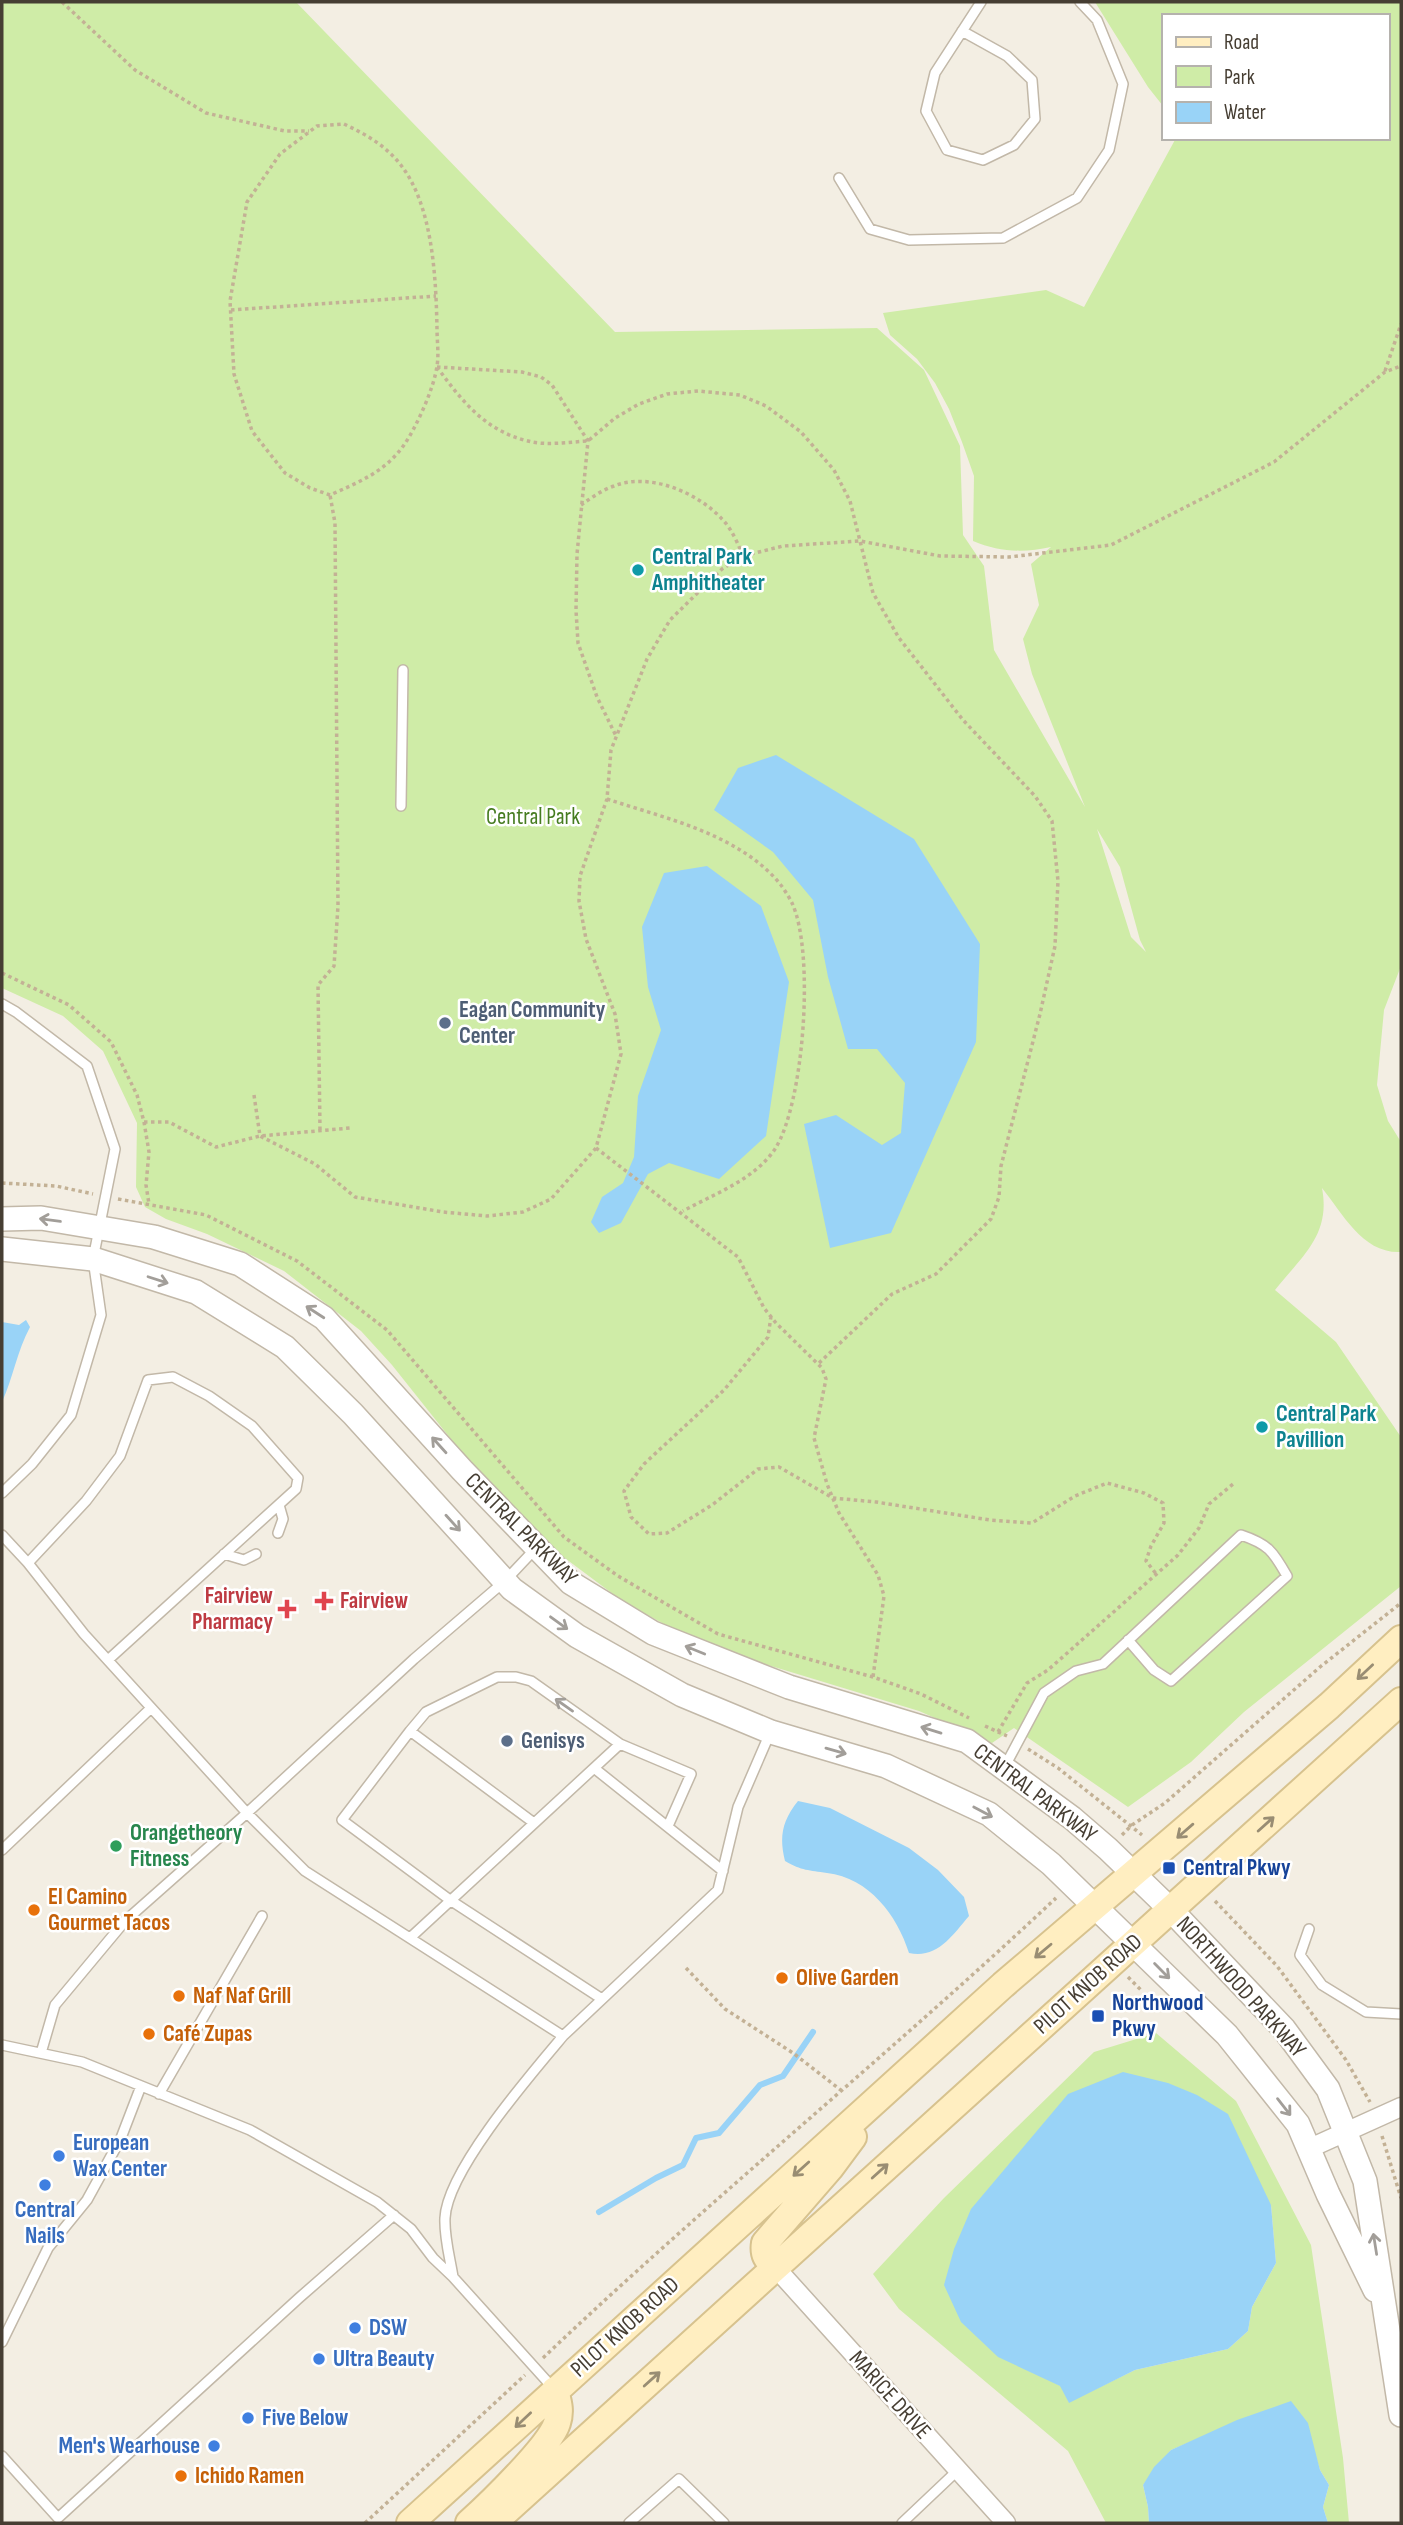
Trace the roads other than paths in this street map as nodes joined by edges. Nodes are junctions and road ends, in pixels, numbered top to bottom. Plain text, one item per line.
1 (981, 2) edge
2 (1080, 2) edge
3 (962, 31) junction
4 (839, 178) dead end
5 (403, 670) dead end
6 (401, 806) dead end
7 (2, 1004) edge
8 (2, 1219) edge
9 (99, 1228) junction
10 (2, 1249) edge
11 (93, 1259) junction
12 (2, 1493) edge
13 (279, 1505) junction
14 (278, 1533) dead end
15 (2, 1535) edge
16 (537, 1547) junction
17 (224, 1554) junction
18 (256, 1554) dead end
19 (28, 1563) junction
20 (505, 1581) junction
21 (1401, 1639) edge
22 (1128, 1640) junction
23 (108, 1660) junction
24 (1401, 1701) edge
25 (150, 1709) junction
26 (410, 1731) junction
27 (771, 1732) junction
28 (620, 1744) junction
29 (594, 1768) junction
30 (1004, 1768) junction
31 (247, 1813) junction
32 (534, 1823) junction
33 (668, 1826) junction
34 (2, 1850) edge
35 (723, 1871) junction
36 (1134, 1874) junction
37 (450, 1900) junction
38 (1095, 1907) junction
39 (1171, 1910) junction
40 (262, 1916) dead end
41 (1309, 1929) dead end
42 (410, 1938) junction
43 (1134, 1943) junction
44 (602, 1999) junction
45 (1401, 2014) edge
46 (562, 2036) junction
47 (2, 2045) edge
48 (41, 2053) junction
49 (141, 2087) junction
50 (159, 2094) junction
51 (883, 2095) junction
52 (1401, 2107) edge
53 (1345, 2130) junction
54 (1308, 2149) junction
55 (394, 2215) junction
56 (775, 2267) junction
57 (453, 2277) junction
58 (1385, 2311) junction
59 (2, 2342) edge
60 (555, 2390) junction
61 (1401, 2414) edge
62 (2, 2456) edge
63 (958, 2470) junction
64 (60, 2521) edge
65 (410, 2523) edge
66 (469, 2523) edge
67 (493, 2523) edge
68 (629, 2523) edge
69 (724, 2523) edge
70 (902, 2523) edge
71 (1006, 2523) edge

1 - 3 lane
2 - 4 lane
3 - 3 lane
5 - 6 lane
7 - 9 lane
9 -> 8 street, CENTRAL PARKWAY
9 - 11 lane
16 -> 9 street, CENTRAL PARKWAY
10 - 11 street, CENTRAL PARKWAY
11 - 12 lane
11 -> 20 street, CENTRAL PARKWAY
13 - 14 lane
13 - 17 lane
13 - 19 lane
15 - 19 lane
16 - 20 lane
30 -> 16 street, CENTRAL PARKWAY
17 - 18 lane
17 - 23 lane
19 - 23 lane
20 -> 27 street, CENTRAL PARKWAY
20 - 31 lane
21 -> 36 main road, PILOT KNOB ROAD
22 - 22 lane
22 - 30 lane
23 - 25 lane
39 -> 24 main road, PILOT KNOB ROAD
25 - 31 lane
25 - 34 lane
28 -> 26 lane
26 - 32 lane
26 - 37 lane
27 - 35 lane
27 -> 38 street, CENTRAL PARKWAY
28 - 29 lane
28 - 33 lane
29 - 32 lane
29 - 33 lane
30 - 36 street, CENTRAL PARKWAY
31 - 42 lane
31 - 48 lane
32 - 37 lane
33 - 35 lane
35 - 44 lane
36 - 38 main road, PILOT KNOB ROAD
36 - 39 street, NORTHWOOD PARKWAY
37 - 42 lane
37 - 44 lane
38 - 43 street, NORTHWOOD PARKWAY
38 -> 51 main road, PILOT KNOB ROAD
39 - 43 main road, PILOT KNOB ROAD
39 - 53 street, NORTHWOOD PARKWAY
40 - 50 lane
41 - 45 lane
42 - 46 lane
43 -> 54 street, NORTHWOOD PARKWAY
56 -> 43 main road, PILOT KNOB ROAD
44 - 46 lane
46 - 57 lane
47 - 48 lane
48 - 49 lane
49 - 50 lane
49 - 59 lane
50 - 55 lane
51 - 56 main road, PILOT KNOB ROAD
51 -> 60 main road, PILOT KNOB ROAD
52 - 53 street
53 - 54 street
58 -> 53 street, NORTHWOOD PARKWAY
54 - 58 street, NORTHWOOD PARKWAY
55 - 57 lane
55 - 64 lane
56 - 63 street, MARICE DRIVE
67 -> 56 main road, PILOT KNOB ROAD
57 - 60 lane
58 - 61 street, NORTHWOOD PARKWAY
60 -> 65 main road, PILOT KNOB ROAD
60 - 66 main road, PILOT KNOB ROAD
62 - 64 lane
63 - 70 lane
63 - 71 street, MARICE DRIVE
68 - 69 lane

